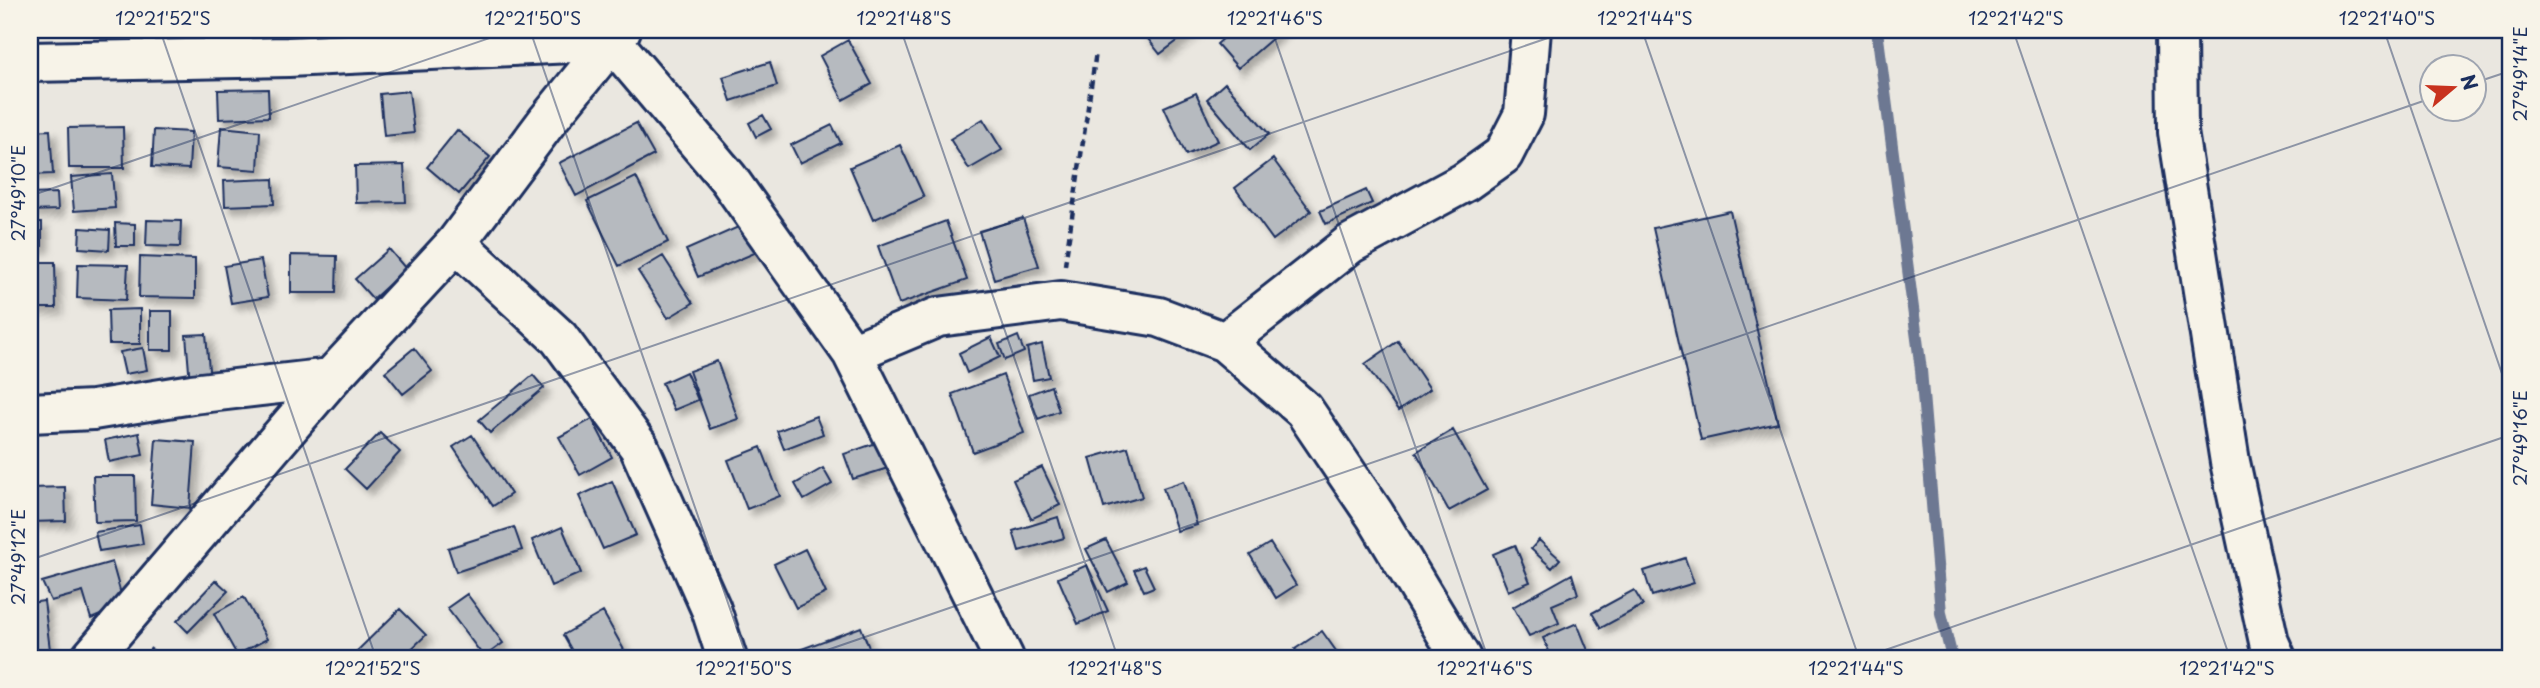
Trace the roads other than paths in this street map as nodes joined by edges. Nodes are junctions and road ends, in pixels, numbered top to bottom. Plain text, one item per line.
1 (1531, 30) edge
2 (2177, 30) edge
3 (617, 35) edge
4 (30, 62) edge
5 (456, 243) junction
6 (1225, 342) junction
7 (852, 353) junction
8 (331, 379) junction
9 (30, 413) edge
10 (2269, 653) edge
11 (91, 658) edge
12 (727, 658) edge
13 (1004, 658) edge
14 (1461, 658) edge

1 - 6 street
2 - 10 street
3 - 4 street
3 - 5 street
3 - 7 street
5 - 8 street
5 - 12 street
6 - 7 street
6 - 14 street
7 - 13 street
8 - 9 street
8 - 11 street

